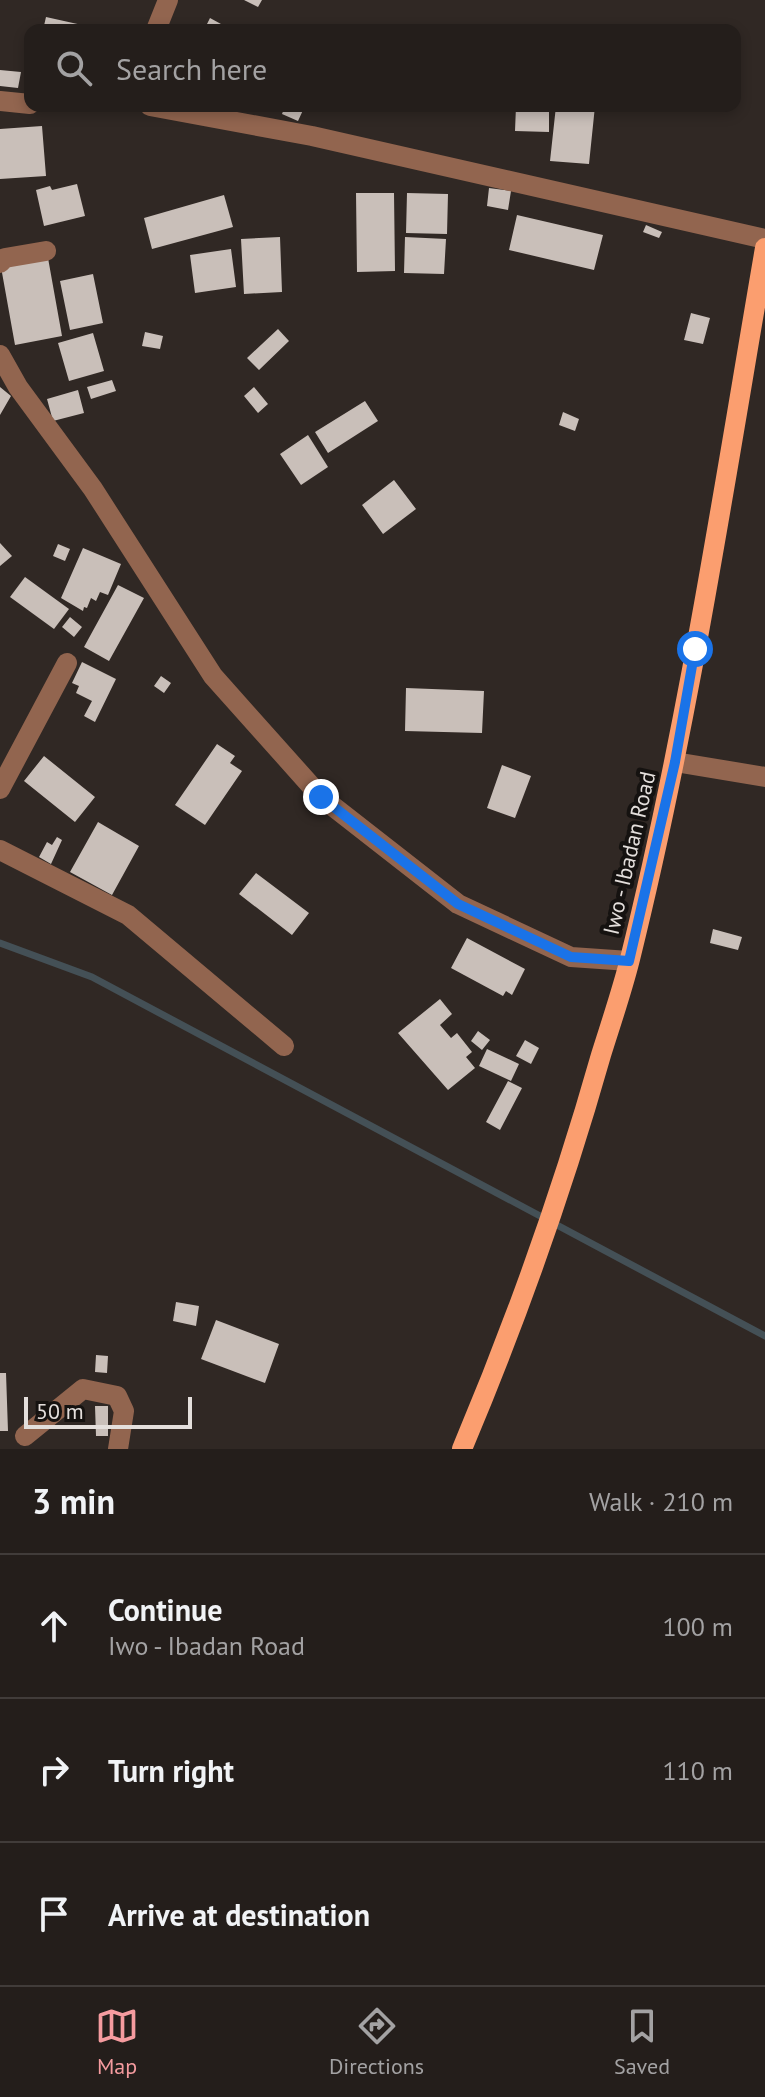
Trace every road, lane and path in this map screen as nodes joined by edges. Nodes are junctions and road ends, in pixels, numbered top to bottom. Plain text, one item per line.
1 (168, 0) edge
2 (158, 24) edge
3 (0, 101) edge
4 (24, 103) edge
5 (182, 112) edge
6 (765, 239) edge
7 (765, 248) edge
8 (46, 251) dead end
9 (0, 263) edge
10 (0, 355) edge
11 (67, 663) dead end
12 (675, 762) junction
13 (765, 777) edge
14 (0, 789) edge
15 (0, 850) edge
16 (629, 961) junction
17 (284, 1046) dead end
18 (25, 1436) dead end
19 (118, 1449) edge
20 (462, 1449) edge

1 - 2 street
3 - 4 street
5 - 6 street
7 - 12 main road, Iwo - Ibadan Road
8 - 9 street
10 - 16 street
11 - 14 street
12 - 13 street
12 - 16 main road, Iwo - Ibadan Road
15 - 17 street
16 - 20 main road, Iwo - Ibadan Road
18 - 19 street

